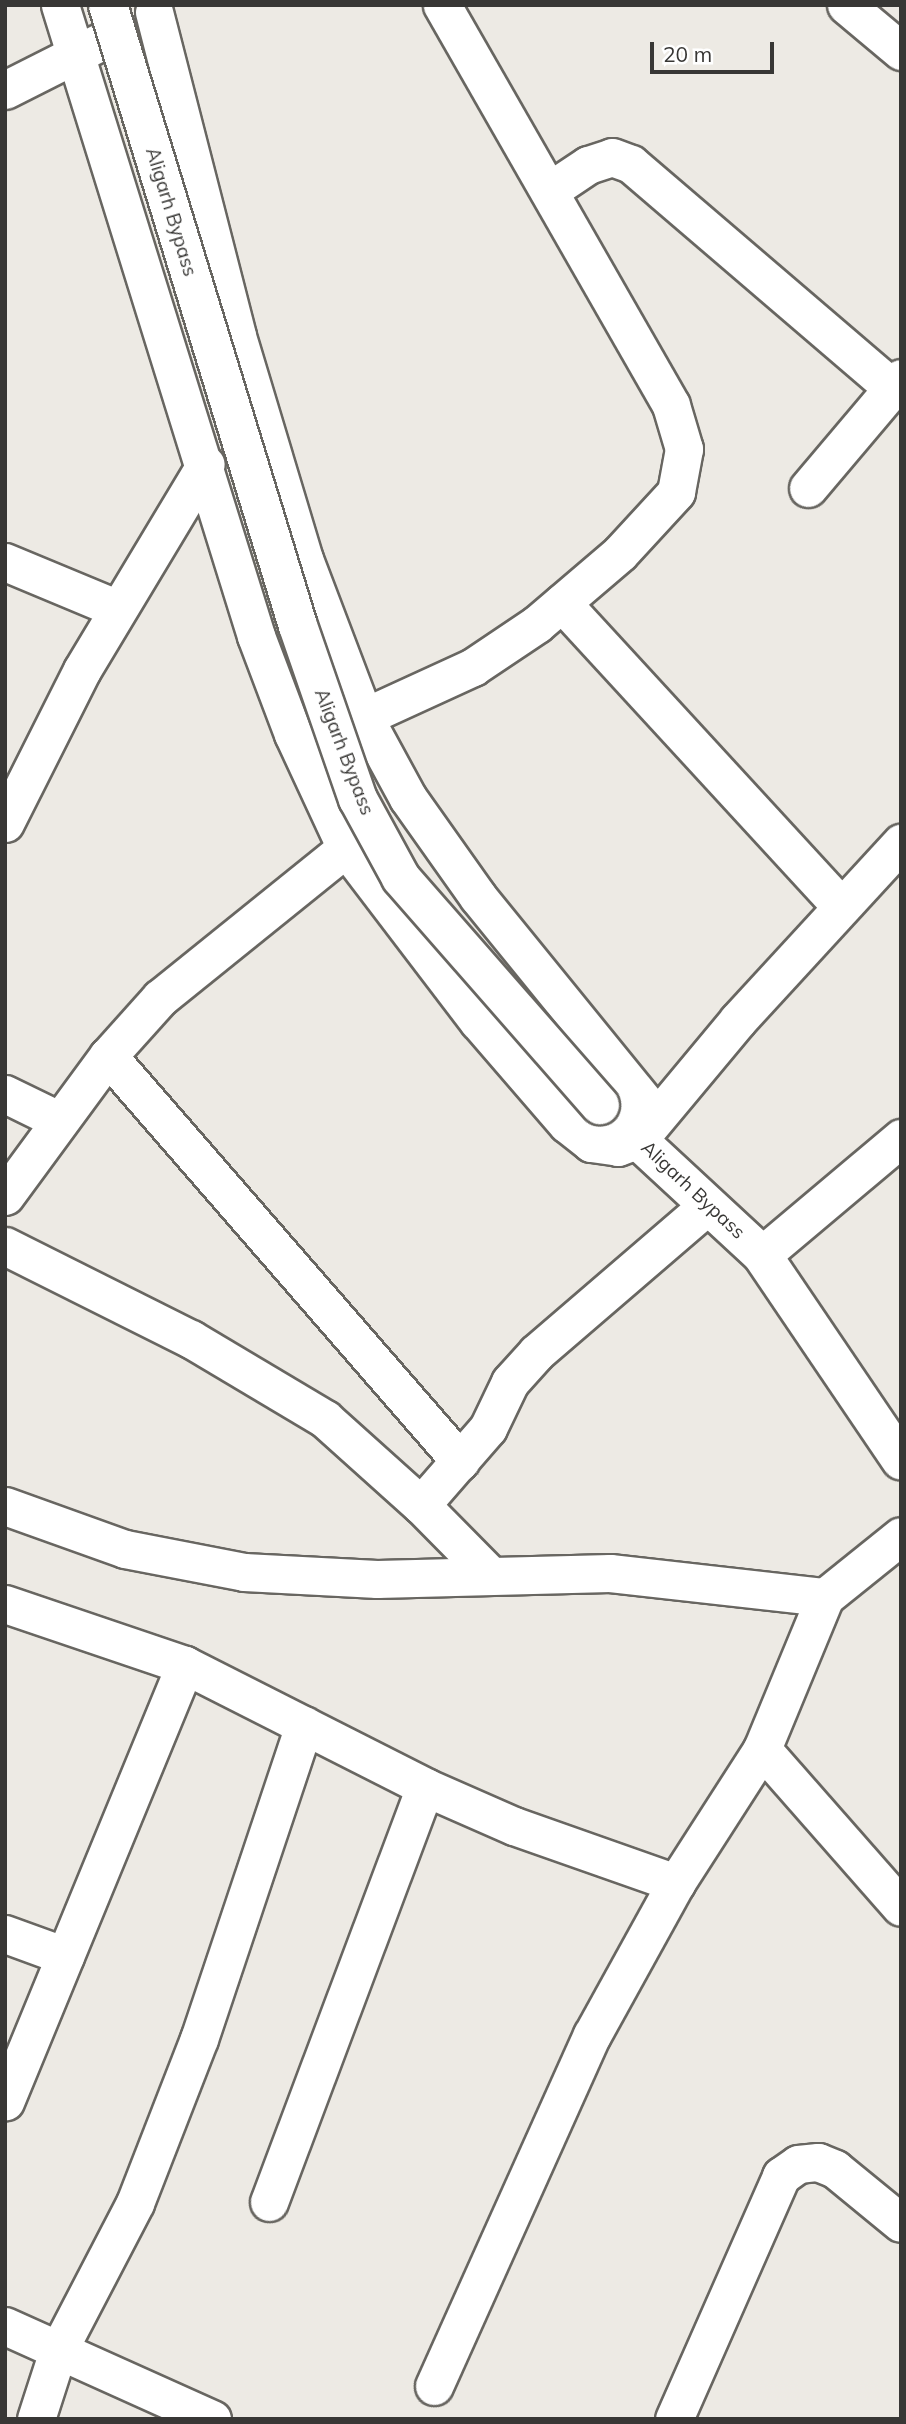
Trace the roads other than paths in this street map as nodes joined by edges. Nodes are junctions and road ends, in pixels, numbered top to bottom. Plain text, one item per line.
1 (60, 5) edge
2 (108, 5) edge
3 (442, 5) edge
4 (846, 5) edge
5 (160, 9) edge
6 (901, 51) edge
7 (77, 54) junction
8 (5, 90) edge
9 (549, 191) junction
10 (896, 383) edge
11 (206, 464) junction
12 (808, 488) dead end
13 (5, 562) edge
14 (562, 603) junction
15 (118, 609) junction
16 (364, 717) junction
17 (5, 823) edge
18 (901, 843) edge
19 (346, 848) junction
20 (841, 906) junction
21 (108, 1056) junction
22 (5, 1094) edge
23 (58, 1120) junction
24 (648, 1128) junction
25 (897, 1149) edge
26 (5, 1196) edge
27 (708, 1205) junction
28 (5, 1246) edge
29 (762, 1255) junction
30 (901, 1460) edge
31 (460, 1461) junction
32 (421, 1505) junction
33 (5, 1506) edge
34 (901, 1536) edge
35 (489, 1574) junction
36 (825, 1597) junction
37 (5, 1604) edge
38 (185, 1665) junction
39 (304, 1725) junction
40 (762, 1749) junction
41 (425, 1787) junction
42 (676, 1883) junction
43 (901, 1907) edge
44 (5, 1934) edge
45 (65, 1956) junction
46 (5, 2101) edge
47 (269, 2202) dead end
48 (901, 2223) edge
49 (5, 2326) edge
50 (58, 2351) junction
51 (434, 2386) dead end
52 (36, 2419) edge
53 (212, 2419) edge
54 (674, 2419) edge

1 - 7 street
2 - 24 main road, Aligarh Bypass, bridge
3 - 9 street
4 - 6 street
5 - 7 street
5 - 16 street
7 - 8 street
7 - 11 street
9 - 10 street
9 - 14 street
10 - 12 street
11 - 15 street
11 - 19 street
13 - 15 street
14 - 16 street
14 - 20 street
15 - 17 street
16 - 24 street
18 - 20 street
19 - 21 street
19 - 24 street
20 - 24 street
21 - 23 street
21 - 31 street
22 - 23 street
23 - 26 street
24 - 27 main road, Aligarh Bypass
25 - 29 street
27 - 29 main road, Aligarh Bypass
27 - 31 street
28 - 32 street
29 - 30 main road, Aligarh Bypass
31 - 32 street
32 - 35 street
33 - 35 street
34 - 36 street
35 - 36 street
36 - 40 street
37 - 38 street
38 - 39 street
38 - 45 street
39 - 41 street
39 - 50 street
40 - 42 street
40 - 43 street
41 - 42 street
41 - 47 street
42 - 51 street
44 - 45 street
45 - 46 street
48 - 54 street
49 - 50 street
50 - 52 street
50 - 53 street

